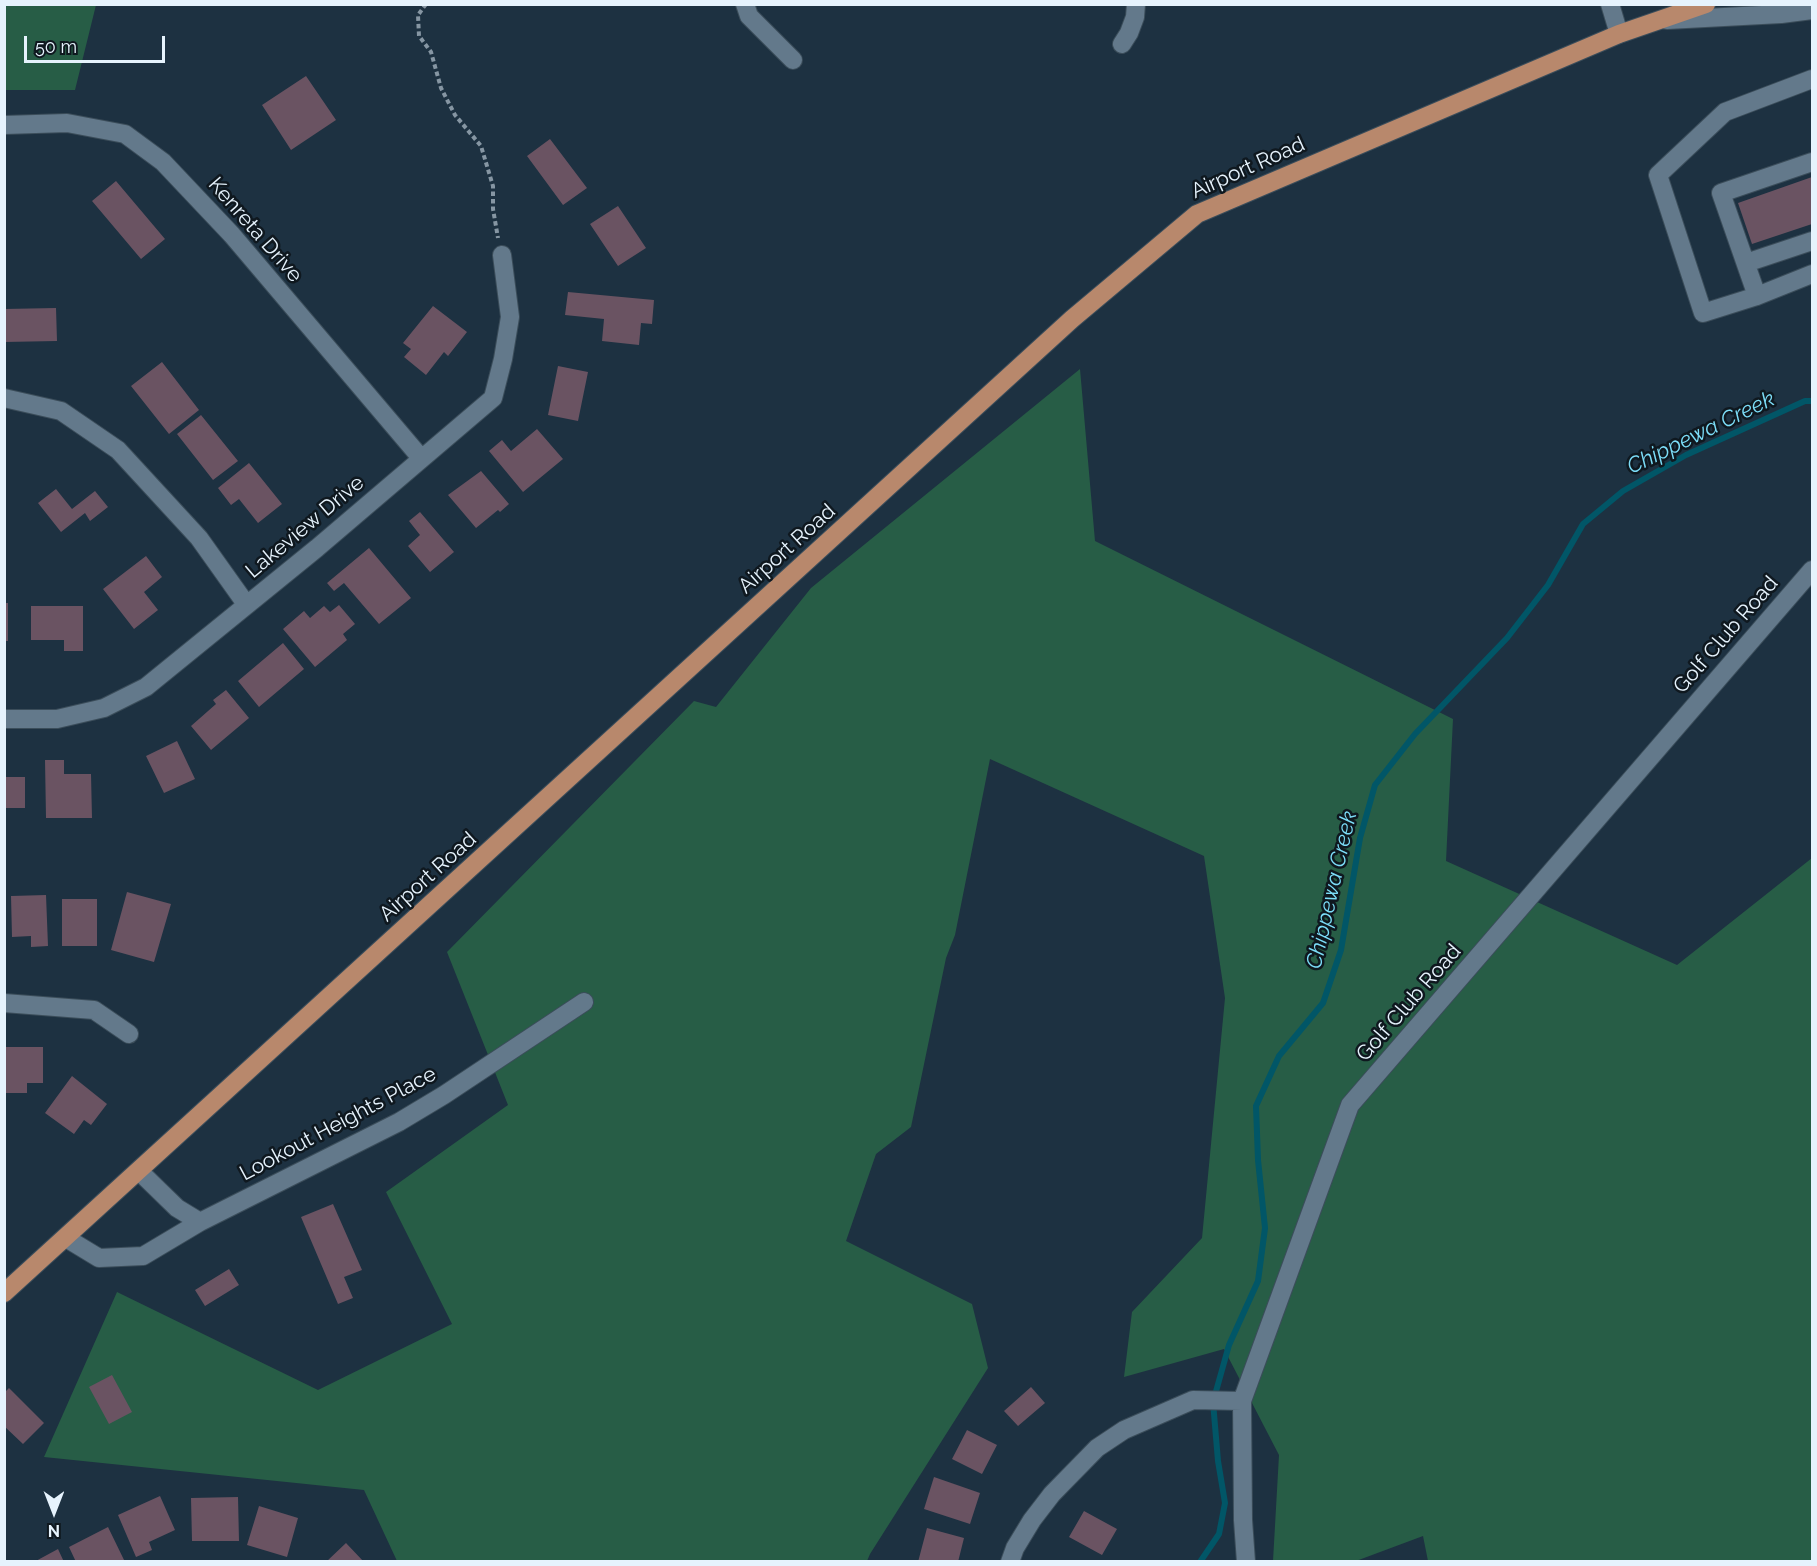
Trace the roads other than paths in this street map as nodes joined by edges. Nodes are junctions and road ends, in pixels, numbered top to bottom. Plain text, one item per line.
1 (745, 4) edge
2 (1136, 4) edge
3 (1610, 4) edge
4 (1706, 4) edge
5 (1812, 10) edge
6 (1663, 20) junction
7 (1619, 34) junction
8 (1122, 44) dead end
9 (793, 60) dead end
10 (1812, 79) edge
11 (4, 124) edge
12 (1812, 162) edge
13 (1812, 241) edge
14 (502, 255) road end
15 (1746, 263) junction
16 (1812, 274) edge
17 (1757, 296) junction
18 (4, 398) edge
19 (421, 458) junction
20 (1812, 570) edge
21 (246, 604) junction
22 (4, 719) edge
23 (584, 1002) dead end
24 (4, 1004) edge
25 (129, 1034) dead end
26 (139, 1171) junction
27 (200, 1222) junction
28 (66, 1238) junction
29 (4, 1293) edge
30 (1242, 1401) junction
31 (1010, 1562) edge
32 (1246, 1562) edge

1 - 9 street
2 - 8 street
3 - 7 street
4 - 6 main road, Airport Road
5 - 6 street
6 - 7 main road, Airport Road
7 - 26 main road, Airport Road
10 - 17 street
11 - 19 street, Kenreta Drive
12 - 15 street
13 - 15 street
14 - 19 street, Lakeview Drive
15 - 17 street
16 - 17 street
18 - 21 street
19 - 21 street, Lakeview Drive
20 - 30 street, Golf Club Road
21 - 22 street, Lakeview Drive
23 - 27 street, Lookout Heights Place
24 - 25 street
26 - 27 street
26 - 28 main road, Airport Road
27 - 28 street, Lookout Heights Place
28 - 29 main road, Airport Road
30 - 31 street
30 - 32 street, Golf Club Road

